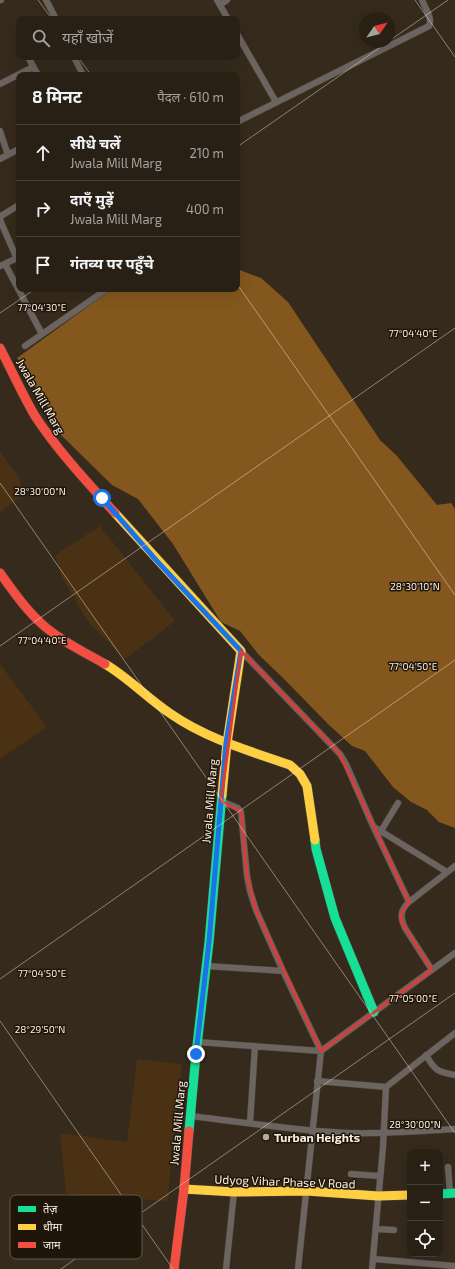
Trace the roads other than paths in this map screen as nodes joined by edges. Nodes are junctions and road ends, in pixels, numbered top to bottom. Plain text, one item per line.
1 (46, 0) edge
2 (227, 0) edge
3 (422, 0) edge
4 (219, 2) edge
5 (54, 16) edge
6 (226, 16) edge
7 (240, 39) edge
8 (30, 60) edge
9 (75, 60) edge
10 (33, 67) junction
11 (23, 72) edge
12 (36, 72) edge
13 (79, 72) edge
14 (16, 76) edge
15 (0, 84) edge
16 (276, 102) junction
17 (240, 120) edge
18 (0, 130) edge
19 (16, 151) edge
20 (8, 155) junction
21 (0, 159) edge
22 (16, 207) edge
23 (0, 208) edge
24 (0, 216) edge
25 (16, 254) edge
26 (16, 259) edge
27 (2, 265) edge
28 (16, 289) edge
29 (18, 292) edge
30 (103, 292) edge
31 (42, 334) junction
32 (24, 346) dead end
33 (0, 348) edge
34 (0, 573) edge
35 (241, 651) junction
36 (226, 743) junction
37 (221, 801) junction
38 (398, 803) dead end
39 (373, 826) junction
40 (381, 831) junction
41 (455, 866) edge
42 (447, 872) junction
43 (409, 902) junction
44 (455, 953) edge
45 (206, 966) junction
46 (432, 970) junction
47 (283, 971) junction
48 (374, 1012) junction
49 (455, 1032) edge
50 (197, 1042) junction
51 (255, 1046) junction
52 (321, 1051) junction
53 (426, 1055) junction
54 (455, 1075) edge
55 (317, 1081) junction
56 (386, 1087) junction
57 (190, 1116) junction
58 (250, 1123) junction
59 (455, 1129) edge
60 (313, 1130) junction
61 (384, 1134) junction
62 (448, 1168) dead end
63 (351, 1174) dead end
64 (380, 1176) junction
65 (184, 1189) junction
66 (306, 1191) junction
67 (234, 1192) junction
68 (453, 1193) edge
69 (443, 1194) edge
70 (407, 1195) edge
71 (378, 1196) junction
72 (376, 1229) junction
73 (394, 1230) dead end
74 (374, 1259) junction
75 (455, 1266) edge
76 (174, 1269) edge
77 (226, 1269) edge
78 (298, 1269) edge
79 (372, 1269) edge

1 - 5 street
2 - 4 street
3 - 16 street
4 - 6 street
7 - 16 street
8 - 10 street
9 - 13 street
10 - 11 street
10 - 12 street
14 - 15 street
16 - 17 street
18 - 20 street
19 - 20 street
20 - 21 street
22 - 24 street
23 - 24 street
24 - 25 street
26 - 27 street
27 - 28 street
29 - 31 street
30 - 31 street
31 - 32 street
33 - 35 street, Jwala Mill Marg
34 - 36 street
35 - 36 street, Jwala Mill Marg
35 - 39 street
36 - 37 street, Jwala Mill Marg
36 - 48 street
37 - 45 street, Jwala Mill Marg
37 - 47 street
38 - 40 street
39 - 40 street
39 - 43 street
40 - 42 street
41 - 42 street
42 - 43 street
43 - 46 street
44 - 46 street
45 - 47 street
45 - 50 street, Jwala Mill Marg
46 - 48 street
47 - 52 street
48 - 52 street
49 - 53 street
50 - 51 street
50 - 57 street, Jwala Mill Marg
51 - 52 street
51 - 58 street
52 - 55 street
53 - 54 street
53 - 56 street
55 - 56 street
55 - 60 street
56 - 61 street
57 - 58 street
57 - 65 street, Jwala Mill Marg
58 - 60 street
59 - 61 street
60 - 61 street
60 - 66 street
61 - 64 street
62 - 68 street
63 - 64 street
64 - 71 street
65 - 67 street, Udyog Vihar Phase V Road
65 - 76 street, Jwala Mill Marg
66 - 67 street, Udyog Vihar Phase V Road
66 - 71 street, Udyog Vihar Phase V Road
66 - 78 street
67 - 77 street
68 - 69 street
70 - 71 street, Udyog Vihar Phase V Road
71 - 72 street
72 - 73 street
72 - 74 street
74 - 75 street
74 - 79 street

